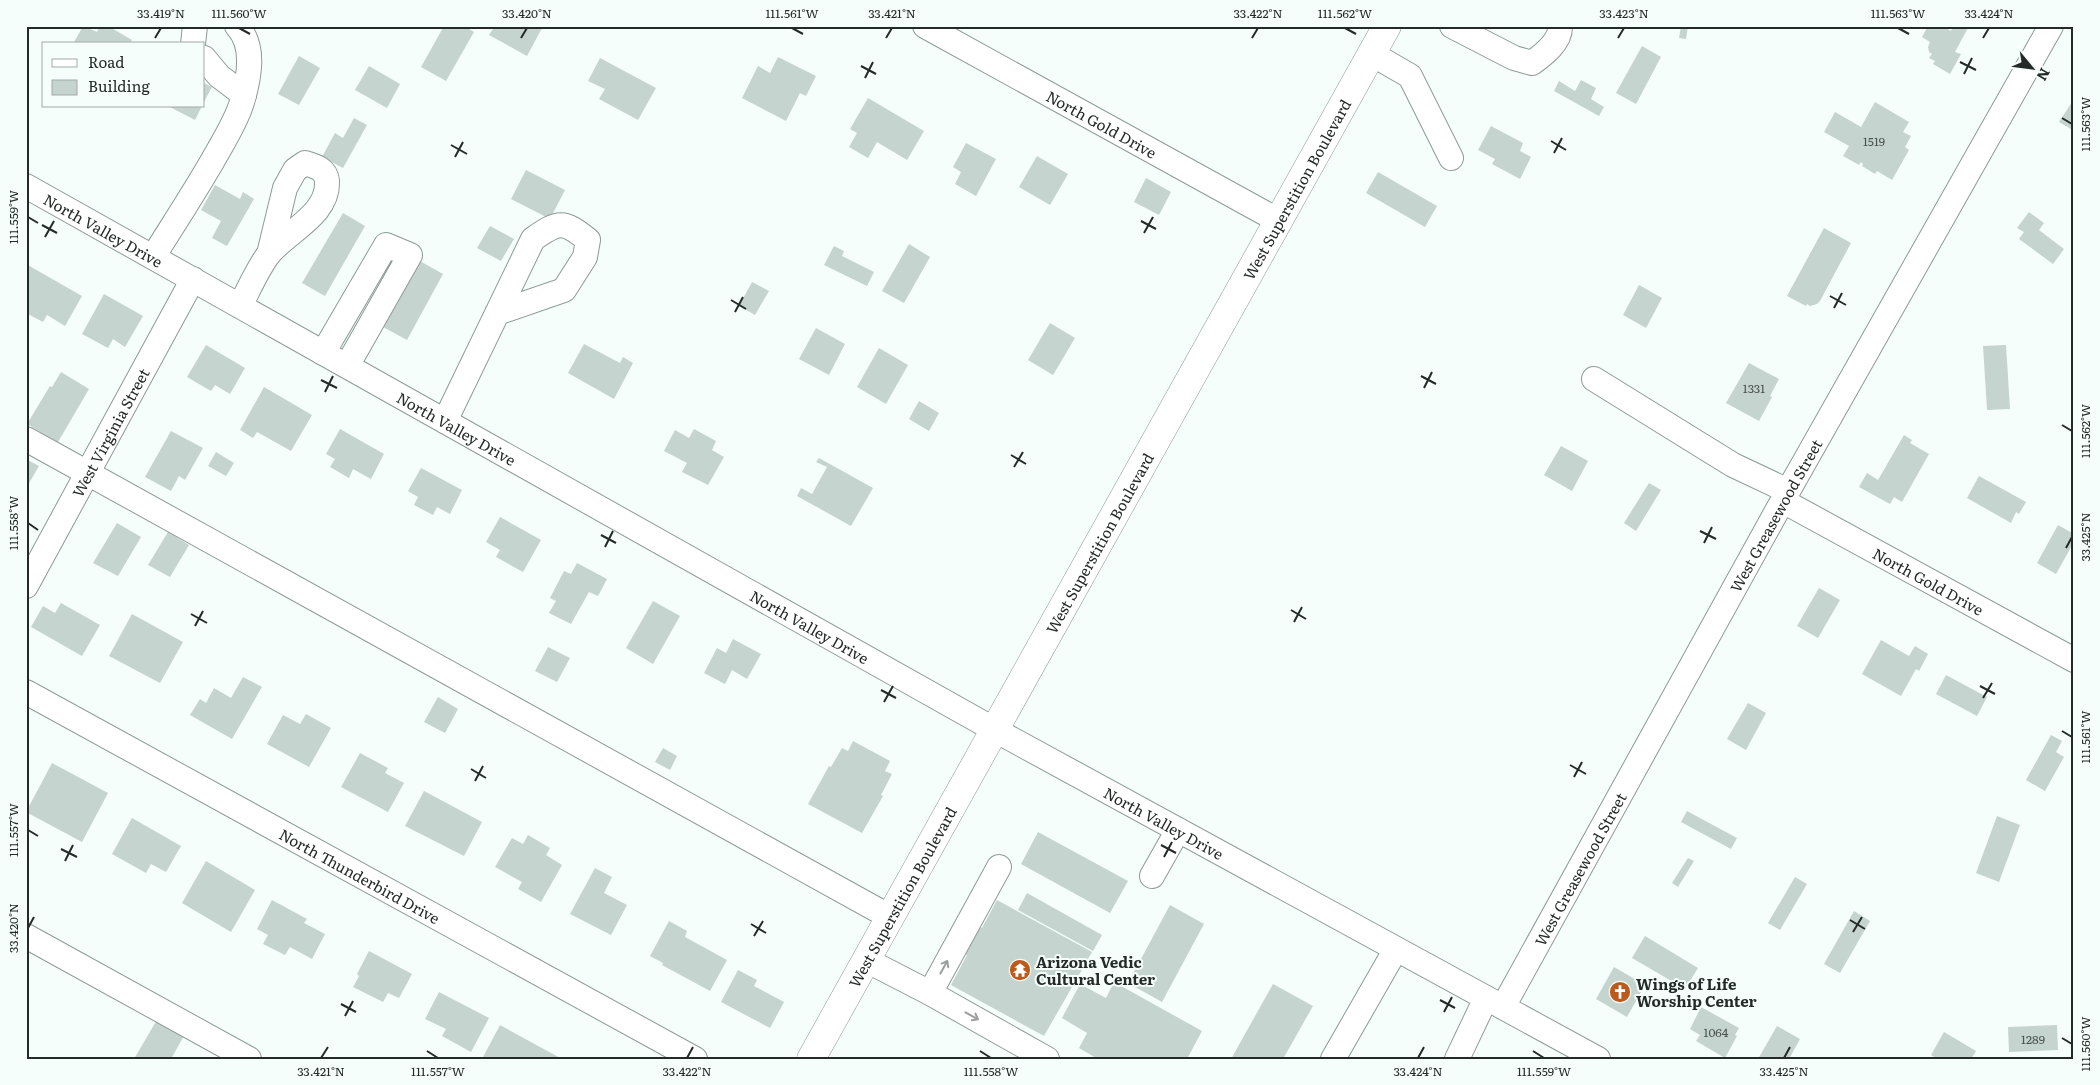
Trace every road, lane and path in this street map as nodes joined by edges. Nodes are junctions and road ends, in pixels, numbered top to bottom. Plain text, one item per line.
1 (195, 26) edge
2 (237, 26) edge
3 (925, 26) edge
4 (1387, 26) edge
5 (1560, 26) edge
6 (2051, 26) edge
7 (1466, 29) edge
8 (193, 42) edge
9 (1372, 54) junction
10 (205, 59) edge
11 (244, 95) junction
12 (1451, 158) dead end
13 (26, 186) edge
14 (1279, 221) junction
15 (269, 254) dead end
16 (153, 258) junction
17 (193, 280) junction
18 (240, 306) junction
19 (497, 313) dead end
20 (323, 353) junction
21 (346, 366) junction
22 (1594, 379) dead end
23 (445, 421) junction
24 (26, 438) edge
25 (88, 473) junction
26 (1786, 496) junction
27 (26, 586) edge
28 (2074, 660) edge
29 (26, 692) edge
30 (995, 730) junction
31 (1178, 830) junction
32 (999, 867) dead end
33 (1152, 876) dead end
34 (890, 917) junction
35 (26, 936) edge
36 (1396, 949) junction
37 (866, 960) junction
38 (930, 992) junction
39 (1494, 1002) junction
40 (249, 1059) edge
41 (695, 1059) edge
42 (811, 1059) edge
43 (1047, 1059) edge
44 (1333, 1059) edge
45 (1457, 1059) edge
46 (1598, 1059) edge

1 - 8 street
2 - 11 street
3 - 14 street, North Gold Drive
4 - 9 main road, West Superstition Boulevard
5 - 7 street
6 - 26 street, West Greasewood Street
9 - 12 street
9 - 14 main road, West Superstition Boulevard
10 - 11 street
11 - 16 street
13 - 16 street, North Valley Drive
14 - 30 main road, West Superstition Boulevard
15 - 18 street
16 - 17 street, North Valley Drive
17 - 18 street, North Valley Drive
17 - 25 street, West Virginia Street
18 - 20 street, North Valley Drive
19 - 23 street
20 - 21 street, North Valley Drive
20 - 21 street
21 - 23 street, North Valley Drive
22 - 26 street, North Gold Drive
23 - 30 street, North Valley Drive
24 - 25 street
25 - 27 street, West Virginia Street
25 - 34 street
26 - 28 street, North Gold Drive
26 - 39 street, West Greasewood Street
29 - 41 street, North Thunderbird Drive
30 - 31 street, North Valley Drive
30 - 34 main road, West Superstition Boulevard
31 - 33 street
31 - 36 street, North Valley Drive
38 -> 32 street
34 - 37 main road, West Superstition Boulevard
35 - 40 street
36 - 39 street, North Valley Drive
36 - 44 street
37 - 38 street
37 - 42 main road, West Superstition Boulevard
38 -> 43 street
39 - 45 street, West Greasewood Street
39 - 46 street, North Valley Drive

